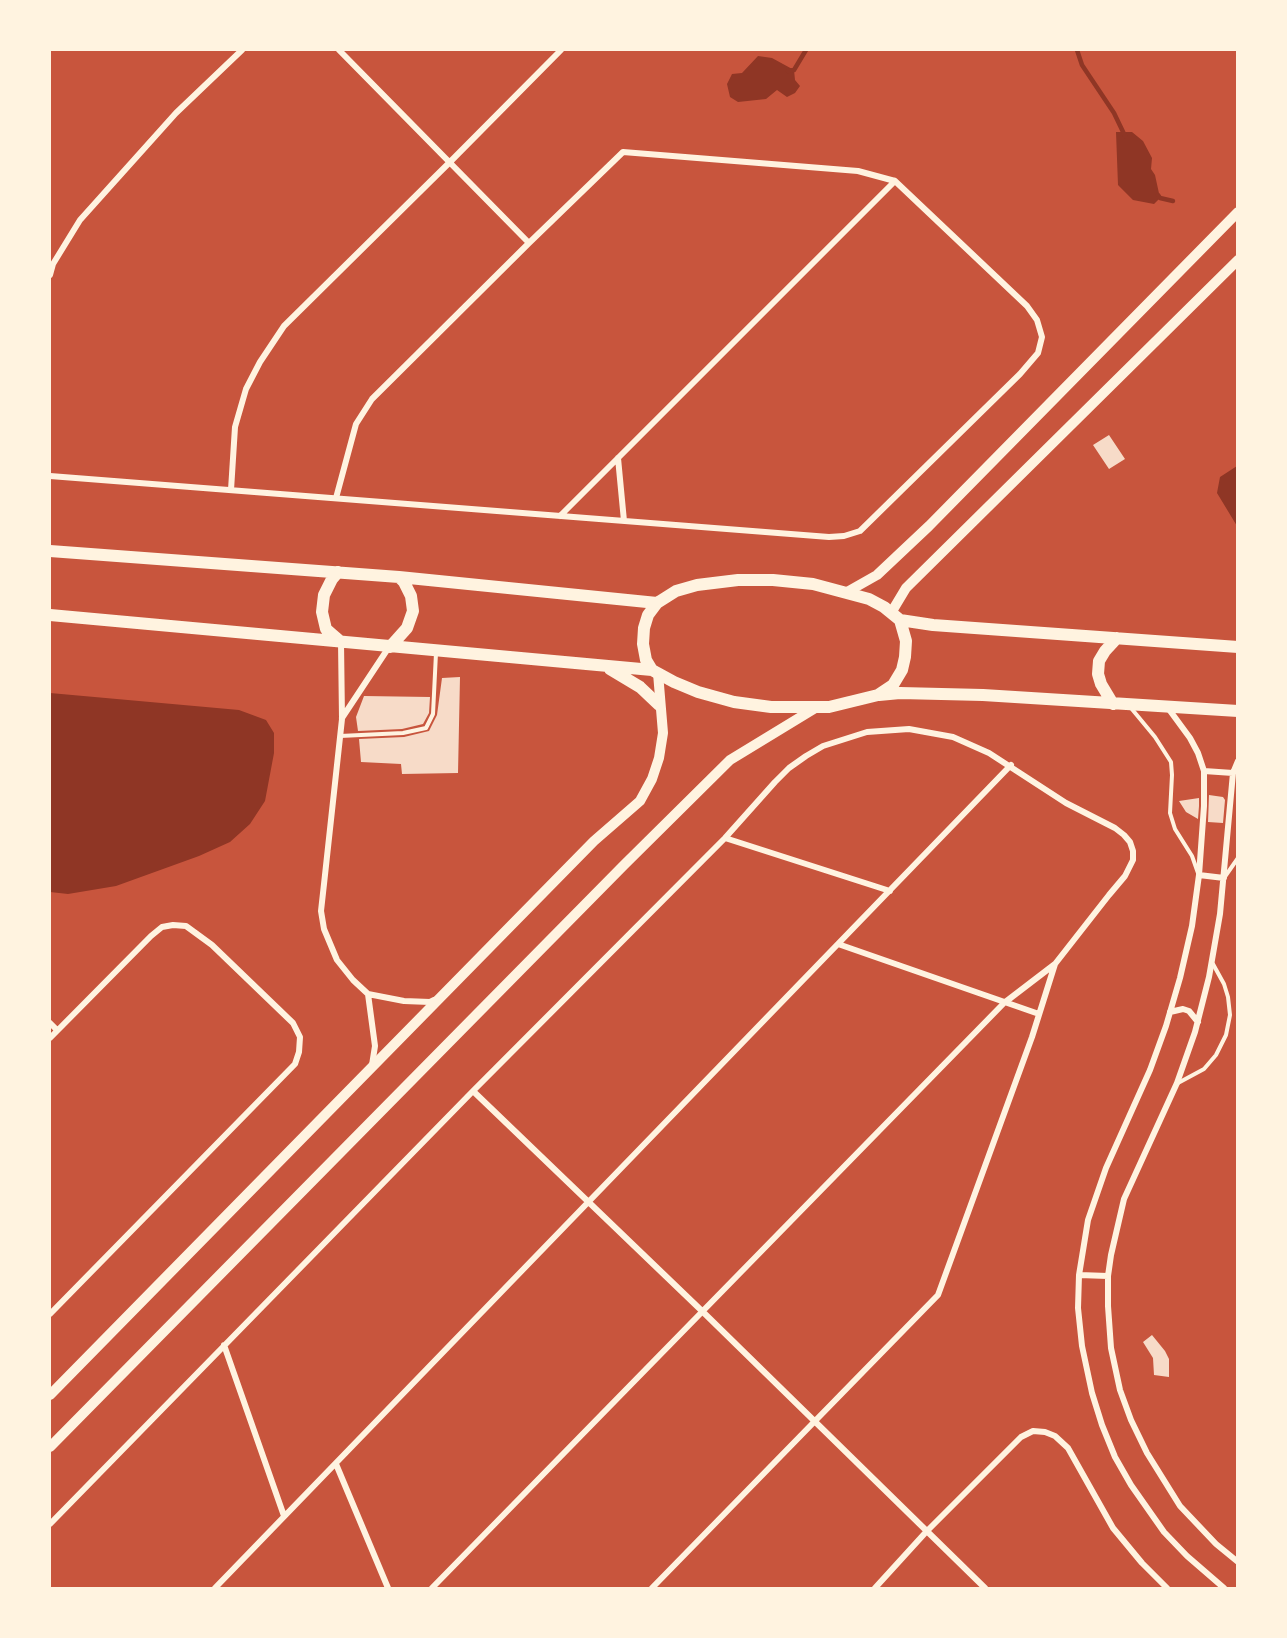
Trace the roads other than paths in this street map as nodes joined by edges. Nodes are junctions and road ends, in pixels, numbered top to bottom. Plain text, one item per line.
1 (242, 50) edge
2 (339, 50) edge
3 (561, 50) edge
4 (449, 163) junction
5 (895, 181) junction
6 (1238, 212) edge
7 (529, 243) junction
8 (1238, 260) edge
9 (50, 275) edge
10 (618, 458) junction
11 (50, 476) edge
12 (231, 490) junction
13 (336, 498) junction
14 (560, 516) junction
15 (624, 521) junction
16 (50, 551) edge
17 (338, 572) junction
18 (399, 577) junction
19 (848, 592) junction
20 (657, 603) junction
21 (50, 615) edge
22 (896, 617) junction
23 (1118, 638) junction
24 (341, 642) junction
25 (390, 646) junction
26 (1238, 647) edge
27 (436, 651) junction
28 (607, 666) junction
29 (655, 672) junction
30 (879, 695) junction
31 (1113, 704) junction
32 (659, 705) junction
33 (1129, 705) junction
34 (817, 707) junction
35 (1168, 708) junction
36 (1238, 711) edge
37 (342, 719) junction
38 (339, 736) junction
39 (1238, 761) edge
40 (1011, 765) junction
41 (1204, 771) junction
42 (1233, 773) junction
43 (725, 838) junction
44 (1238, 858) edge
45 (1199, 875) junction
46 (1224, 878) junction
47 (890, 891) junction
48 (838, 944) junction
49 (1211, 962) junction
50 (1055, 964) junction
51 (368, 994) junction
52 (440, 997) junction
53 (1005, 1003) junction
54 (1170, 1012) junction
55 (1039, 1014) junction
56 (1198, 1022) junction
57 (50, 1023) edge
58 (57, 1030) junction
59 (50, 1038) edge
60 (372, 1068) junction
61 (1177, 1083) junction
62 (473, 1091) junction
63 (588, 1202) junction
64 (1079, 1275) junction
65 (1108, 1276) junction
66 (702, 1311) junction
67 (50, 1314) edge
68 (224, 1345) junction
69 (50, 1395) edge
70 (814, 1422) junction
71 (50, 1447) edge
72 (336, 1464) junction
73 (284, 1516) junction
74 (50, 1524) edge
75 (927, 1532) junction
76 (1238, 1562) edge
77 (214, 1588) edge
78 (388, 1588) edge
79 (432, 1588) edge
80 (652, 1588) edge
81 (875, 1588) edge
82 (985, 1588) edge
83 (1167, 1588) edge
84 (1224, 1588) edge

1 - 9 street
2 - 4 street
3 - 4 street
4 - 7 street
4 - 12 street
5 - 7 street
5 - 10 street
5 - 15 street
6 - 19 main road
7 - 13 street
8 - 22 main road
10 - 14 street
10 - 15 street
11 - 12 street
12 - 13 street
13 - 14 street
14 - 15 street
16 - 17 main road
17 - 18 main road
17 - 24 main road
18 - 20 main road
18 - 25 main road
19 - 20 main road
19 - 22 main road
20 - 29 main road
21 - 24 main road
22 - 23 main road
22 - 30 main road
23 - 26 main road
23 - 31 main road
24 - 25 main road
24 - 37 street
25 - 27 main road
25 - 37 street
27 - 28 main road
27 - 38 lane
28 - 29 main road
28 - 32 main road
29 - 32 main road
29 - 34 main road
30 - 31 main road
30 - 34 main road
31 - 33 main road
32 - 52 main road
33 - 35 main road
33 - 45 lane
34 - 71 main road
35 - 36 main road
35 - 41 street
37 - 38 street
38 - 51 street
39 - 42 street
40 - 43 street
40 - 47 street
40 - 50 street
41 - 42 street
41 - 45 street
42 - 46 street
43 - 47 street
43 - 62 street
44 - 46 lane
45 - 46 street
45 - 54 street
46 - 49 street
47 - 48 street
48 - 53 street
48 - 63 street
49 - 56 street
49 - 61 lane
50 - 53 street
50 - 55 street
51 - 52 street
51 - 60 street
52 - 60 main road
53 - 55 street
53 - 66 street
54 - 56 street
54 - 64 street
55 - 70 street
56 - 61 street
57 - 58 street
58 - 59 street
58 - 67 street
60 - 69 main road
61 - 65 street
62 - 63 street
62 - 68 street
63 - 66 street
63 - 72 street
64 - 65 street
64 - 84 street
65 - 76 street
66 - 70 street
66 - 79 street
68 - 73 street
68 - 74 street
70 - 75 street
70 - 80 street
72 - 73 street
72 - 78 street
73 - 77 street
75 - 81 street
75 - 82 street
75 - 83 street

